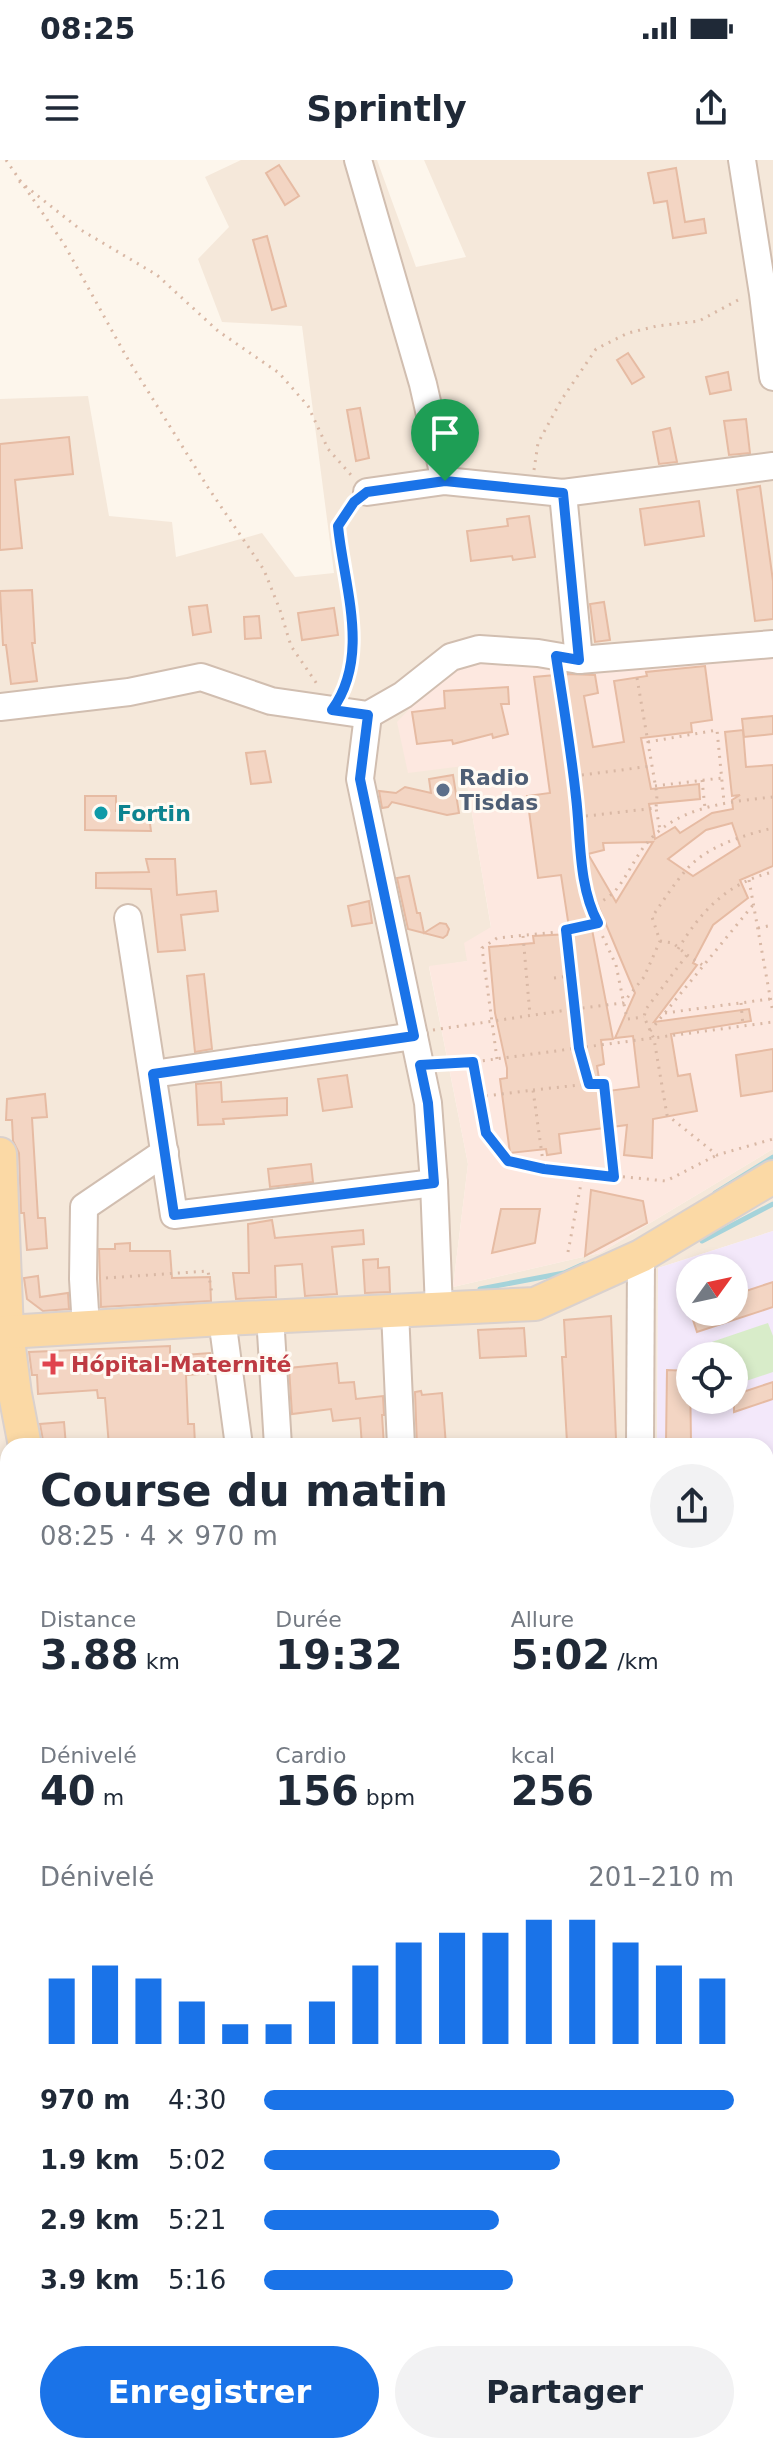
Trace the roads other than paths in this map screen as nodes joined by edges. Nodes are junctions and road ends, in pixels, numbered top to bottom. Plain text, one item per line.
1 (358, 160) edge
2 (742, 160) edge
3 (768, 294) edge
4 (773, 377) edge
5 (773, 466) edge
6 (445, 481) junction
7 (367, 492) road end
8 (563, 493) junction
9 (773, 644) edge
10 (567, 658) junction
11 (0, 707) edge
12 (368, 715) junction
13 (128, 918) dead end
14 (414, 1034) junction
15 (153, 1074) junction
16 (165, 1152) junction
17 (0, 1154) edge
18 (773, 1177) edge
19 (434, 1183) junction
20 (641, 1256) junction
21 (439, 1309) junction
22 (395, 1311) junction
23 (270, 1316) junction
24 (220, 1319) junction
25 (86, 1327) junction
26 (4, 1333) edge
27 (23, 1438) edge
28 (238, 1438) edge
29 (278, 1438) edge
30 (401, 1438) edge
31 (640, 1438) edge

1 - 6 street
2 - 3 street
3 - 4 street
5 - 8 street
6 - 7 street
6 - 8 street
8 - 10 street
9 - 10 street
10 - 12 street
11 - 12 street
12 - 14 street
13 - 15 street
14 - 15 street
14 - 19 street
15 - 16 street
16 - 19 street
16 - 25 street
17 - 26 main road
18 - 20 main road
19 - 21 street
20 - 21 main road
20 - 31 street
21 - 22 main road
22 - 23 main road
22 - 30 street
23 - 24 main road
23 - 29 street
24 - 25 main road
24 - 28 street
25 - 26 main road
26 - 27 main road

